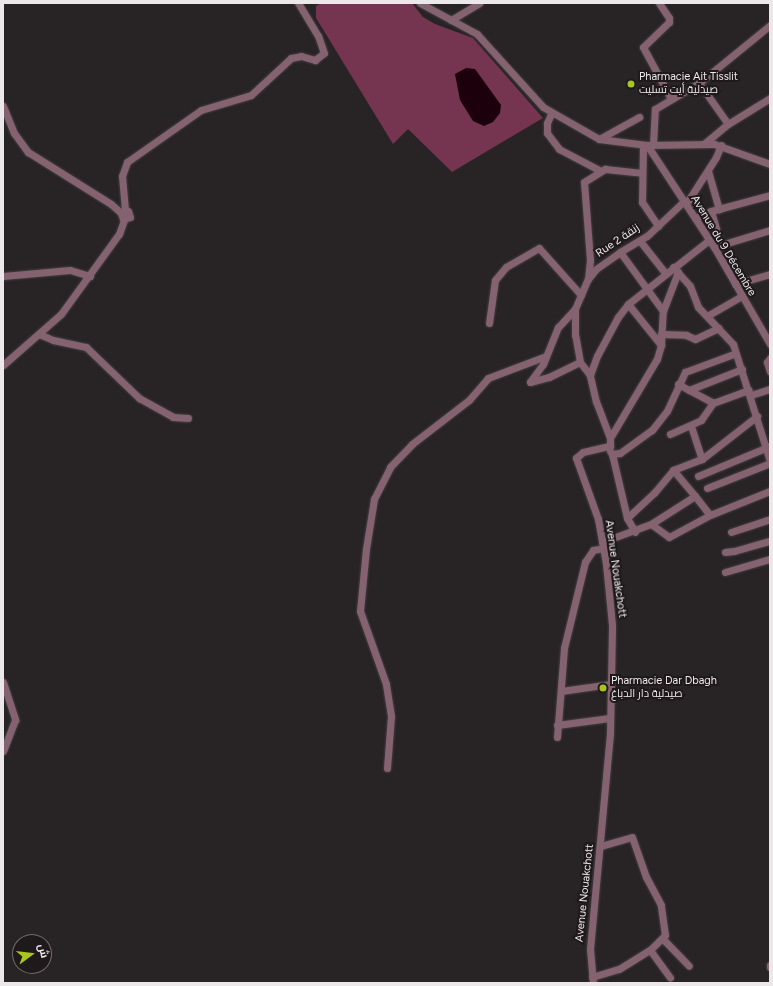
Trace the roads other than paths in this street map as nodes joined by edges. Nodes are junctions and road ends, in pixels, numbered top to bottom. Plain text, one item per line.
1 (298, 3) edge
2 (420, 3) edge
3 (479, 3) edge
4 (659, 3) edge
5 (451, 20) junction
6 (770, 25) edge
7 (699, 83) junction
8 (770, 98) edge
9 (672, 99) junction
10 (3, 106) edge
11 (551, 114) junction
12 (639, 117) dead end
13 (728, 124) junction
14 (599, 139) junction
15 (705, 143) junction
16 (650, 145) junction
17 (720, 145) junction
18 (769, 162) edge
19 (600, 171) junction
20 (708, 171) junction
21 (642, 173) junction
22 (770, 195) edge
23 (685, 203) junction
24 (719, 209) junction
25 (711, 211) junction
26 (123, 214) junction
27 (695, 218) junction
28 (658, 226) junction
29 (770, 230) edge
30 (709, 240) junction
31 (640, 241) junction
32 (717, 246) junction
33 (620, 252) junction
34 (676, 269) junction
35 (666, 274) junction
36 (770, 274) edge
37 (3, 276) edge
38 (90, 276) junction
39 (588, 279) junction
40 (735, 284) junction
41 (647, 289) junction
42 (581, 295) junction
43 (741, 296) junction
44 (628, 304) junction
45 (575, 309) junction
46 (664, 311) junction
47 (707, 316) junction
48 (489, 323) dead end
49 (719, 328) junction
50 (39, 334) junction
51 (661, 334) junction
52 (770, 344) edge
53 (661, 345) junction
54 (736, 353) junction
55 (546, 356) junction
56 (770, 358) edge
57 (580, 362) junction
58 (3, 365) edge
59 (742, 369) junction
60 (770, 372) edge
61 (590, 375) junction
62 (678, 384) junction
63 (770, 389) edge
64 (689, 390) junction
65 (750, 393) junction
66 (713, 403) junction
67 (756, 416) junction
68 (188, 418) dead end
69 (691, 426) junction
70 (670, 434) dead end
71 (610, 438) junction
72 (768, 447) edge
73 (608, 448) junction
74 (612, 454) junction
75 (702, 459) junction
76 (770, 462) edge
77 (673, 470) junction
78 (698, 476) dead end
79 (707, 488) dead end
80 (770, 491) edge
81 (695, 496) junction
82 (710, 515) junction
83 (627, 518) junction
84 (770, 519) edge
85 (651, 524) junction
86 (635, 532) junction
87 (731, 532) dead end
88 (770, 540) edge
89 (603, 545) junction
90 (725, 552) dead end
91 (770, 559) edge
92 (725, 572) dead end
93 (3, 682) edge
94 (610, 684) junction
95 (561, 691) junction
96 (610, 718) junction
97 (558, 725) junction
98 (3, 732) edge
99 (10, 736) junction
100 (556, 737) dead end
101 (3, 751) edge
102 (387, 768) dead end
103 (600, 846) junction
104 (663, 939) junction
105 (650, 950) junction
106 (689, 966) dead end
107 (670, 978) dead end
108 (592, 980) edge

1 - 26 street
2 - 5 street
3 - 5 street
4 - 9 street
5 - 11 street
6 - 7 street
7 - 9 street
7 - 13 street
8 - 13 street
9 - 16 street
10 - 26 street
11 - 14 street
11 - 19 street
12 - 14 street
13 - 15 street
14 - 16 street
15 - 16 street
15 - 17 street
16 - 21 street
16 - 23 street, Avenue du 9 Décembre
17 - 18 street
17 - 20 street, Rue 2 زنقة
19 - 21 street
19 - 39 street
20 - 23 street, Rue 2 زنقة
20 - 24 street
21 - 28 street
22 - 24 street
23 - 27 street, Avenue du 9 Décembre
23 - 28 street, Rue 2 زنقة
24 - 25 street
25 - 27 street
25 - 32 street
26 - 38 street
27 - 30 street, Avenue du 9 Décembre
28 - 31 street, Rue 2 زنقة
29 - 32 street
30 - 32 street, Avenue du 9 Décembre
30 - 34 street
31 - 33 street, Rue 2 زنقة
31 - 35 street
32 - 40 street, Avenue du 9 Décembre
33 - 39 street, Rue 2 زنقة
33 - 41 street
34 - 35 street
34 - 46 street
34 - 47 street
35 - 41 street
36 - 40 street
37 - 38 street
38 - 50 street
39 - 42 street, Rue 2 زنقة
40 - 43 street, Avenue du 9 Décembre
41 - 44 street
41 - 46 street
42 - 45 street, Rue 2 زنقة
42 - 48 street
43 - 47 street
43 - 52 street, Avenue du 9 Décembre
44 - 53 street
44 - 61 street
45 - 55 street
45 - 57 street, Rue 2 زنقة
46 - 51 street
47 - 49 street
49 - 51 street
49 - 54 street
50 - 58 street
50 - 68 street
51 - 53 street
53 - 71 street
54 - 59 street
54 - 62 street
55 - 57 street
55 - 102 street
56 - 60 street
57 - 61 street, Rue 2 زنقة
59 - 64 street
59 - 65 street
61 - 71 street
62 - 64 street
62 - 74 street
63 - 65 street
64 - 66 street
65 - 66 street
65 - 67 street
66 - 69 street
67 - 72 street
67 - 75 street
69 - 70 street
69 - 75 street
71 - 73 street
72 - 76 street
72 - 78 street
73 - 74 street
73 - 89 street, Avenue Nouakchott
74 - 83 street
75 - 77 street
76 - 79 street
77 - 81 street
77 - 83 street
80 - 82 street
81 - 82 street
81 - 85 street
82 - 85 street
83 - 86 street
84 - 87 street
85 - 86 street
86 - 89 street
88 - 90 street
89 - 94 street, Avenue Nouakchott
89 - 95 street
91 - 92 street
93 - 99 street
94 - 95 street
94 - 96 street, Avenue Nouakchott
95 - 97 street
96 - 97 street
96 - 103 street, Avenue Nouakchott
97 - 100 street
98 - 99 street
99 - 101 street
103 - 104 street
103 - 108 street, Avenue Nouakchott
104 - 105 street
104 - 106 street
105 - 107 street
105 - 108 street

